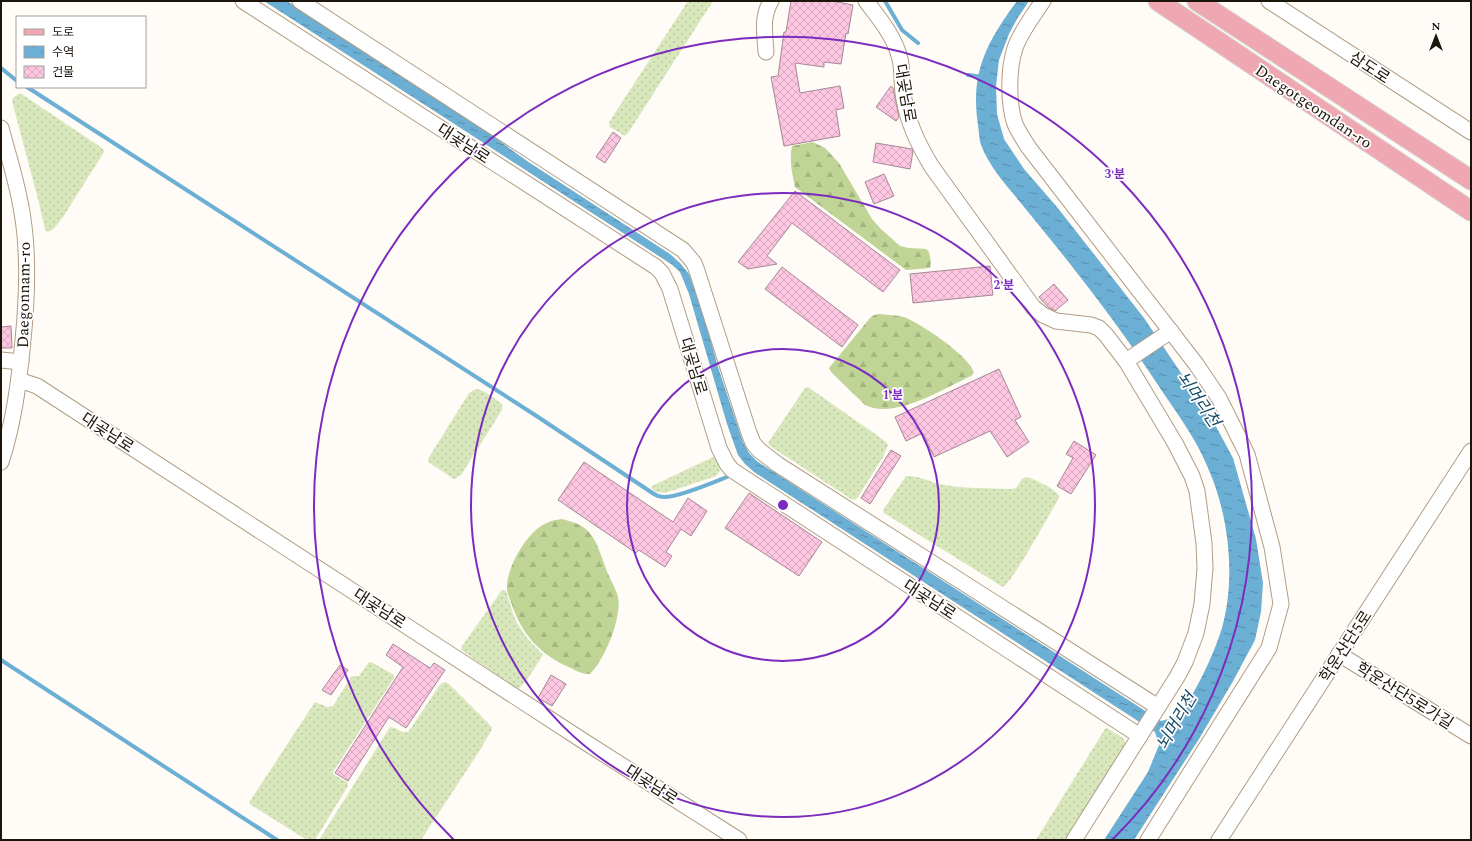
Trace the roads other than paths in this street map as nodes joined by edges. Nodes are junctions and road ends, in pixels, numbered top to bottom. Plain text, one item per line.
1 (243, 1) edge
2 (300, 1) edge
3 (771, 1) edge
4 (866, 1) edge
5 (1043, 1) edge
6 (1158, 1) edge
7 (1197, 1) edge
8 (1270, 1) edge
9 (766, 52) dead end
10 (1, 128) edge
11 (1471, 132) edge
12 (1471, 180) edge
13 (1471, 211) edge
14 (1171, 331) junction
15 (1, 360) edge
16 (1126, 361) junction
17 (21, 362) junction
18 (19, 380) junction
19 (1471, 451) edge
20 (1, 462) edge
21 (1339, 654) junction
22 (1158, 707) junction
23 (1140, 736) junction
24 (1471, 736) edge
25 (739, 840) edge
26 (1074, 840) edge
27 (1148, 840) edge
28 (1219, 840) edge

1 - 23 street, 대곶남로
2 - 22 street, 대곶남로
3 - 9 street
4 - 16 street, 대곶남로
5 - 14 street
6 - 13 main road, Daegotgeomdan-ro
7 - 12 main road, Daegotgeomdan-ro
8 - 11 street, 삼도로
10 - 17 street, Daegonnam-ro
14 - 16 street
14 - 27 street
15 - 17 street
16 - 22 street, 대곶남로
17 - 18 street, Daegonnam-ro
18 - 20 street, Daegonnam-ro
18 - 25 street, 대곶남로
19 - 21 street, 학운산단5로
21 - 24 street, 학운산단5로가길
21 - 28 street, 학운산단5로
22 - 23 street, 대곶남로
23 - 26 street, 대곶남로

